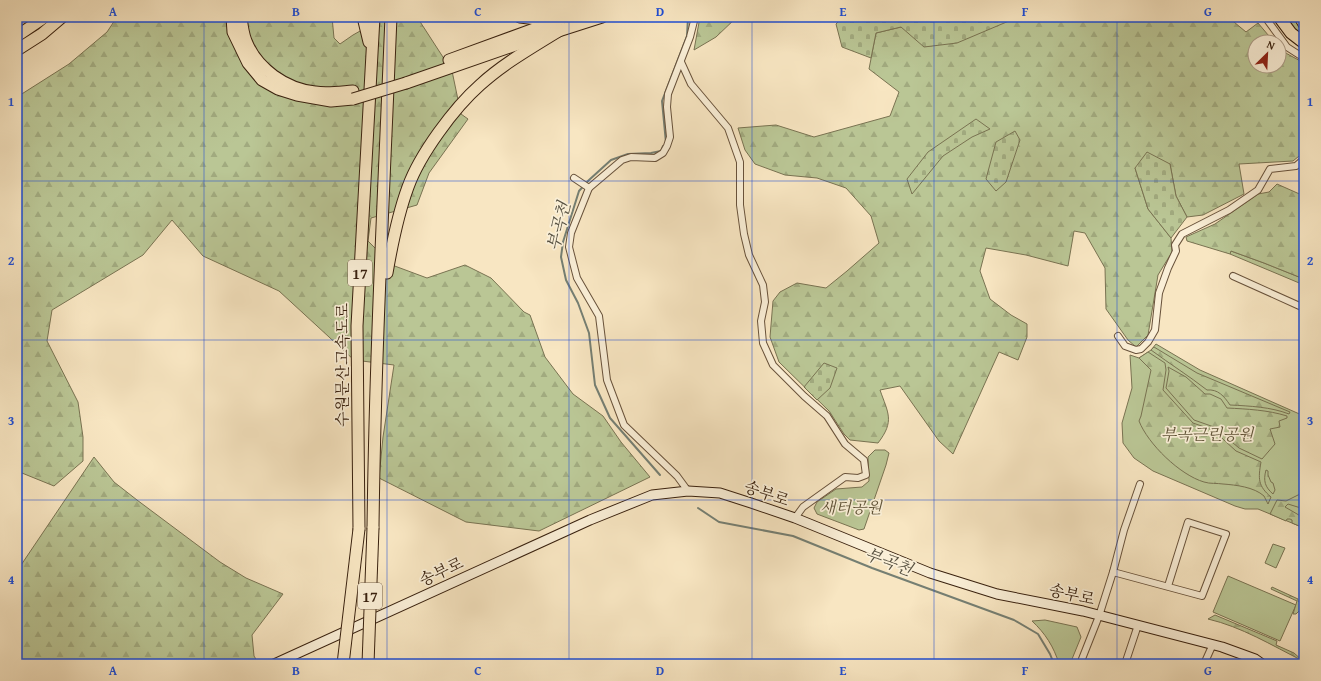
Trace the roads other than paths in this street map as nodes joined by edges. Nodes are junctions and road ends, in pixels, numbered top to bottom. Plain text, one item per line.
1 (44, 17) edge
2 (62, 17) edge
3 (70, 17) edge
4 (232, 17) edge
5 (241, 17) edge
6 (363, 17) edge
7 (374, 17) edge
8 (391, 17) edge
9 (520, 17) edge
10 (568, 17) edge
11 (602, 17) edge
12 (695, 17) edge
13 (1265, 17) edge
14 (1279, 17) edge
15 (1300, 17) edge
16 (1304, 24) edge
17 (559, 26) junction
18 (42, 34) junction
19 (17, 36) edge
20 (1304, 43) edge
21 (17, 50) edge
22 (372, 54) junction
23 (1304, 58) edge
24 (681, 62) junction
25 (353, 95) junction
26 (1304, 159) edge
27 (574, 178) dead end
28 (589, 188) junction
29 (1233, 276) dead end
30 (1304, 308) edge
31 (379, 319) junction
32 (1118, 336) dead end
33 (1140, 484) dead end
34 (688, 491) junction
35 (795, 518) junction
36 (1113, 572) junction
37 (1168, 586) junction
38 (1099, 616) junction
39 (1138, 625) junction
40 (1213, 644) junction
41 (274, 664) edge
42 (343, 664) edge
43 (368, 664) edge
44 (1080, 664) edge
45 (1125, 664) edge
46 (1204, 664) edge
47 (1262, 664) edge

1 - 19 highway
2 - 18 highway
3 - 18 highway
4 - 25 highway
5 - 25 highway
6 - 22 highway
7 - 22 highway, 수원문산고속도로 / 17
8 - 31 highway, 수원문산고속도로 / 17
9 - 17 highway
10 - 17 highway
11 - 17 highway
12 - 24 street
13 - 23 street
14 - 20 highway
15 - 16 highway
17 - 25 highway
17 - 31 highway
18 - 21 highway
22 - 42 highway, 수원문산고속도로 / 17, bridge
24 - 28 street
24 - 35 street
26 - 32 street
27 - 28 street
28 - 34 street
29 - 30 street
31 - 43 highway, 수원문산고속도로 / 17, bridge
33 - 36 street
34 - 35 street, 송부로
34 - 41 street, 송부로
35 - 38 street, 송부로
36 - 37 street
36 - 38 street
37 - 37 street
38 - 39 street, 송부로
38 - 44 street
39 - 40 street, 송부로
39 - 45 street
40 - 46 street
40 - 47 street, 송부로

